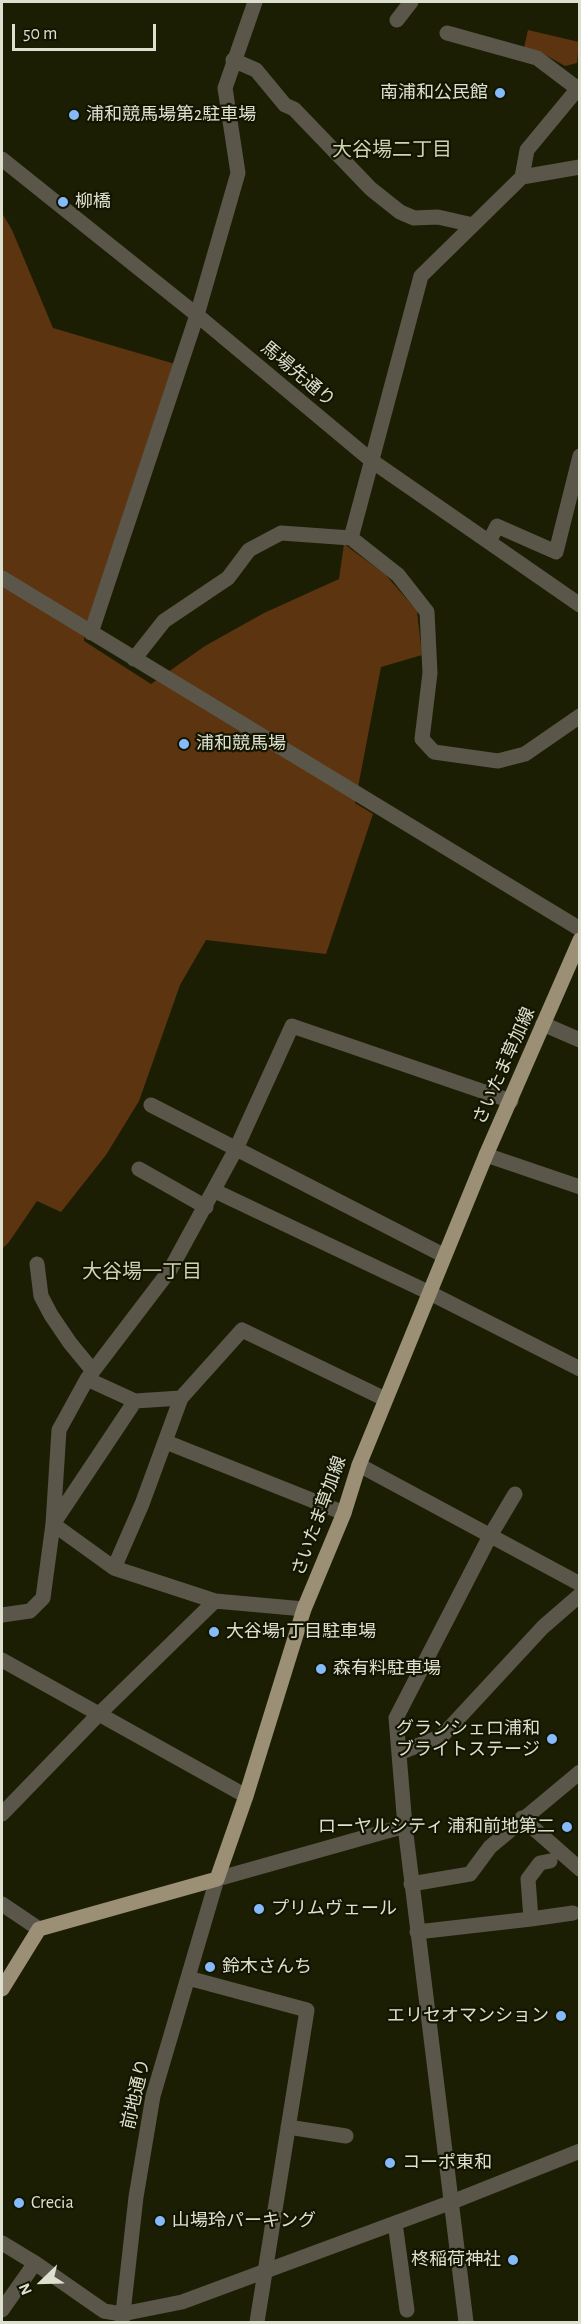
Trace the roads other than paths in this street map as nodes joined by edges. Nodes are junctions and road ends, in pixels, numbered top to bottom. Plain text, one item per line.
1 (255, 2) edge
2 (411, 2) edge
3 (397, 20) dead end
4 (447, 33) dead end
5 (233, 60) junction
6 (579, 87) edge
7 (2, 159) edge
8 (579, 167) edge
9 (522, 177) junction
10 (473, 225) junction
11 (198, 315) junction
12 (579, 456) edge
13 (372, 460) junction
14 (351, 538) junction
15 (489, 542) junction
16 (2, 578) edge
17 (579, 605) edge
18 (91, 633) junction
19 (134, 659) junction
20 (579, 716) edge
21 (579, 929) edge
22 (579, 940) edge
23 (543, 1024) junction
24 (579, 1040) edge
25 (511, 1101) junction
26 (151, 1105) dead end
27 (236, 1149) junction
28 (486, 1155) junction
29 (139, 1169) dead end
30 (579, 1187) edge
31 (215, 1191) junction
32 (206, 1208) junction
33 (443, 1255) junction
34 (37, 1264) dead end
35 (430, 1293) junction
36 (579, 1369) edge
37 (90, 1375) junction
38 (181, 1398) junction
39 (385, 1399) junction
40 (135, 1401) junction
41 (166, 1442) junction
42 (358, 1465) junction
43 (514, 1494) dead end
44 (344, 1513) junction
45 (53, 1524) junction
46 (490, 1536) junction
47 (114, 1568) junction
48 (579, 1584) edge
49 (579, 1595) edge
50 (215, 1601) junction
51 (304, 1609) junction
52 (2, 1615) edge
53 (2, 1659) edge
54 (98, 1715) junction
55 (399, 1753) junction
56 (579, 1772) edge
57 (246, 1796) junction
58 (2, 1814) edge
59 (522, 1818) junction
60 (405, 1826) junction
61 (550, 1861) dead end
62 (579, 1869) edge
63 (217, 1879) junction
64 (411, 1884) junction
65 (2, 1904) edge
66 (573, 1912) dead end
67 (531, 1919) junction
68 (39, 1929) junction
69 (417, 1932) junction
70 (188, 1978) junction
71 (2, 1989) edge
72 (288, 2127) junction
73 (346, 2136) dead end
74 (579, 2151) edge
75 (452, 2202) junction
76 (395, 2223) junction
77 (2, 2243) edge
78 (35, 2263) junction
79 (265, 2272) junction
80 (2, 2310) edge
81 (407, 2310) dead end
82 (122, 2318) edge
83 (257, 2322) edge
84 (466, 2322) edge

1 - 5 street
2 - 3 street
4 - 6 street
5 - 10 street
5 - 11 street
6 - 9 street
7 - 11 street, 馬場先通り
8 - 9 street
9 - 10 street
10 - 13 street
11 - 13 street, 馬場先通り
11 - 18 street
12 - 15 street
13 - 14 street
13 - 15 street, 馬場先通り
14 - 19 street
14 - 20 street
15 - 17 street, 馬場先通り
16 - 18 street
18 - 19 street
19 - 21 street
22 - 23 main road, さいたま草加線
23 - 24 street
23 - 25 main road, さいたま草加線
25 - 27 street
25 - 28 main road, さいたま草加線
26 - 27 street
27 - 31 street
27 - 33 street
28 - 30 street
28 - 33 main road, さいたま草加線
29 - 32 street
31 - 32 street
31 - 35 street
32 - 37 street
33 - 35 main road, さいたま草加線
34 - 37 street
35 - 36 street
35 - 39 main road, さいたま草加線
37 - 40 street
37 - 45 street
38 - 39 street
38 - 40 street
38 - 41 street
39 - 42 main road, さいたま草加線
40 - 45 street
41 - 44 street
41 - 47 street
42 - 44 main road, さいたま草加線
42 - 46 street
43 - 46 street
44 - 51 main road, さいたま草加線
45 - 47 street
45 - 52 street
46 - 48 street
46 - 55 street
47 - 50 street
49 - 55 street
50 - 51 street
50 - 54 street
51 - 57 main road, さいたま草加線
53 - 54 street
54 - 57 street
54 - 58 street
55 - 60 street
56 - 59 street
57 - 63 main road, さいたま草加線
59 - 62 street
59 - 64 street
60 - 63 street
60 - 64 street
61 - 67 street
63 - 68 main road
63 - 70 street, 前地通り
64 - 69 street
65 - 68 street
66 - 67 street
67 - 69 street
68 - 71 main road
69 - 75 street
70 - 72 street
70 - 82 street, 前地通り
72 - 73 street
72 - 79 street
74 - 75 street
75 - 76 street
75 - 84 street
76 - 79 street
76 - 81 street
77 - 78 street
78 - 80 street
78 - 82 street
79 - 82 street
79 - 83 street

